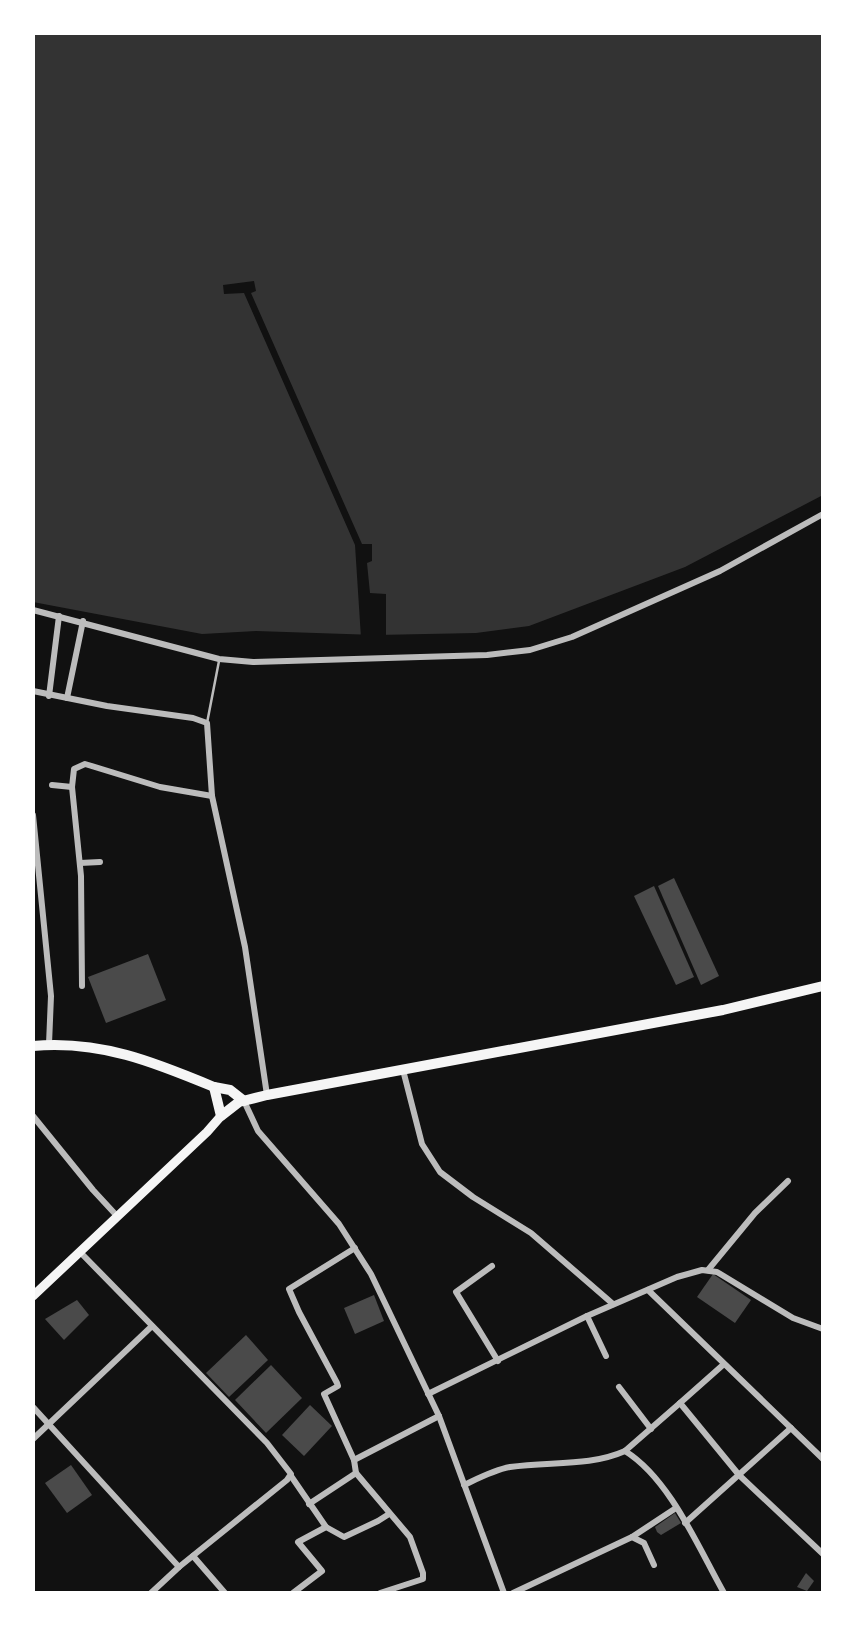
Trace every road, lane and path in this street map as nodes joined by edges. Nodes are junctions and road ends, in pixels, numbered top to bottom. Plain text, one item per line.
1 (823, 514) edge
2 (33, 610) edge
3 (59, 617) junction
4 (83, 621) junction
5 (219, 659) junction
6 (33, 691) edge
7 (49, 696) junction
8 (67, 698) junction
9 (207, 723) junction
10 (52, 785) dead end
11 (72, 787) junction
12 (212, 796) junction
13 (33, 815) edge
14 (100, 862) dead end
15 (80, 863) junction
16 (82, 986) dead end
17 (823, 986) edge
18 (49, 1044) junction
19 (33, 1046) edge
20 (403, 1070) junction
21 (214, 1087) junction
22 (267, 1095) junction
23 (244, 1101) junction
24 (33, 1116) edge
25 (222, 1116) junction
26 (788, 1181) dead end
27 (117, 1216) junction
28 (355, 1248) junction
29 (80, 1252) junction
30 (492, 1266) dead end
31 (709, 1270) junction
32 (648, 1290) junction
33 (33, 1296) edge
34 (613, 1304) junction
35 (587, 1316) junction
36 (152, 1326) junction
37 (823, 1329) edge
38 (606, 1356) dead end
39 (498, 1361) junction
40 (724, 1364) junction
41 (619, 1387) dead end
42 (428, 1394) junction
43 (680, 1404) junction
44 (33, 1407) edge
45 (439, 1416) junction
46 (49, 1423) junction
47 (791, 1428) junction
48 (651, 1429) junction
49 (33, 1439) edge
50 (625, 1451) junction
51 (823, 1459) edge
52 (354, 1460) junction
53 (356, 1473) junction
54 (738, 1475) junction
55 (291, 1476) junction
56 (464, 1485) junction
57 (309, 1504) junction
58 (677, 1508) junction
59 (389, 1514) junction
60 (685, 1523) junction
61 (326, 1527) junction
62 (632, 1536) junction
63 (823, 1554) edge
64 (193, 1556) junction
65 (654, 1566) dead end
66 (179, 1567) junction
67 (151, 1593) edge
68 (225, 1593) edge
69 (293, 1593) edge
70 (380, 1593) edge
71 (504, 1593) edge
72 (513, 1593) edge
73 (724, 1593) edge

1 - 5 street
2 - 3 street
3 - 4 street
3 - 7 street
4 - 5 street
4 - 8 street
5 - 9 lane
6 - 7 street
7 - 8 street
8 - 9 street
9 - 12 street
10 - 11 street
11 - 12 street
11 - 15 street
12 - 22 street
13 - 18 street
14 - 15 street
15 - 16 street
17 - 20 highway
18 - 19 highway
18 - 21 highway
20 - 22 highway
20 - 34 street
21 - 23 highway
21 - 25 highway
22 - 23 highway
23 - 25 highway
23 - 28 street
24 - 27 street
25 - 27 main road
26 - 31 street
27 - 29 main road
28 - 42 street
28 - 52 street
29 - 33 main road
29 - 36 street
30 - 39 street
31 - 32 street
31 - 37 street
32 - 34 street
32 - 40 street
34 - 35 street
35 - 38 street
35 - 39 street
36 - 46 street
36 - 55 street
39 - 42 street
40 - 43 street
40 - 47 street
41 - 48 street
42 - 45 street
43 - 48 street
43 - 54 street
44 - 46 street
45 - 52 street
45 - 56 street
46 - 49 street
46 - 66 street
47 - 51 street
47 - 54 street
48 - 50 street
50 - 56 street
50 - 58 street
52 - 53 street
53 - 57 street
53 - 59 street
54 - 60 street
54 - 63 street
55 - 57 street
55 - 64 street
56 - 71 street
57 - 61 street
58 - 60 street
58 - 62 street
59 - 61 street
59 - 70 street
60 - 73 street
61 - 69 street
62 - 65 street
62 - 72 street
64 - 66 street
64 - 68 street
66 - 67 street

